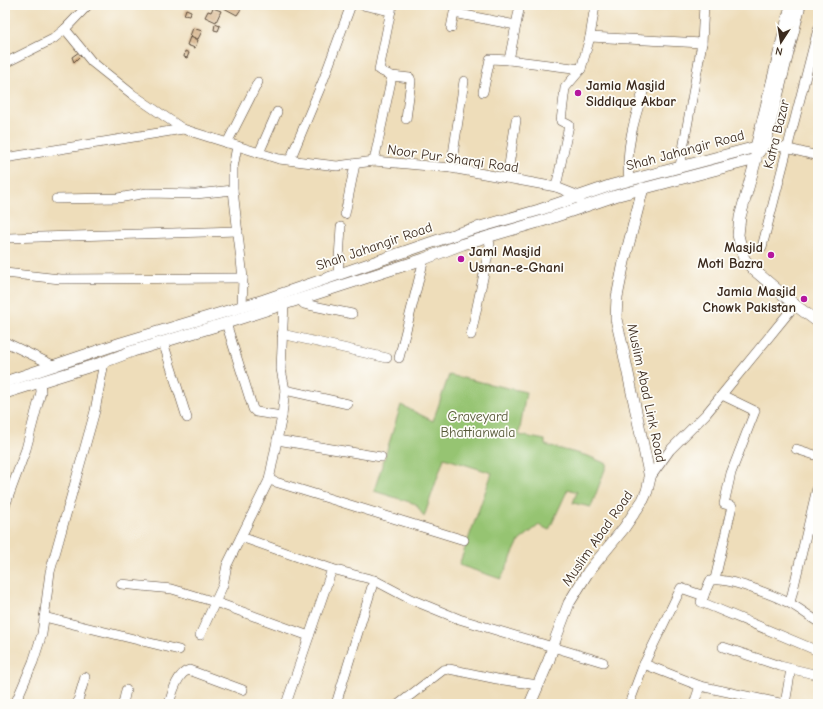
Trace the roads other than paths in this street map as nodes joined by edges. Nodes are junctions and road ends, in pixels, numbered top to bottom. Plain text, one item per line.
1 (88, 5) edge
2 (350, 5) edge
3 (364, 5) edge
4 (520, 5) edge
5 (594, 5) edge
6 (704, 5) edge
7 (790, 5) edge
8 (800, 5) edge
9 (391, 8) edge
10 (516, 25) junction
11 (451, 28) dead end
12 (818, 28) edge
13 (65, 29) junction
14 (590, 37) junction
15 (702, 43) junction
16 (510, 60) junction
17 (5, 64) edge
18 (581, 69) junction
19 (392, 76) junction
20 (464, 81) dead end
21 (258, 82) dead end
22 (483, 92) dead end
23 (643, 92) dead end
24 (277, 112) dead end
25 (406, 119) dead end
26 (516, 120) dead end
27 (183, 129) junction
28 (227, 143) junction
29 (760, 145) junction
30 (237, 146) junction
31 (788, 148) junction
32 (259, 153) junction
33 (818, 156) edge
34 (5, 158) edge
35 (756, 159) junction
36 (290, 160) junction
37 (374, 161) junction
38 (355, 164) junction
39 (680, 166) junction
40 (451, 168) junction
41 (507, 178) junction
42 (629, 180) junction
43 (556, 187) junction
44 (644, 188) junction
45 (233, 190) junction
46 (579, 196) junction
47 (56, 199) dead end
48 (584, 207) junction
49 (345, 214) dead end
50 (341, 227) dead end
51 (238, 231) junction
52 (488, 236) junction
53 (8, 238) dead end
54 (762, 247) dead end
55 (424, 259) junction
56 (5, 273) edge
57 (338, 275) junction
58 (243, 278) junction
59 (300, 300) junction
60 (284, 303) junction
61 (796, 305) junction
62 (242, 307) junction
63 (352, 314) dead end
64 (818, 322) edge
65 (226, 323) junction
66 (282, 334) junction
67 (471, 335) dead end
68 (5, 342) edge
69 (162, 342) junction
70 (387, 358) dead end
71 (399, 358) dead end
72 (104, 362) junction
73 (55, 366) junction
74 (5, 382) edge
75 (40, 382) junction
76 (285, 390) junction
77 (5, 393) edge
78 (722, 395) junction
79 (348, 404) dead end
80 (282, 416) junction
81 (186, 418) dead end
82 (277, 440) junction
83 (796, 450) dead end
84 (818, 456) edge
85 (381, 457) dead end
86 (650, 478) junction
87 (269, 480) junction
88 (818, 484) edge
89 (5, 506) edge
90 (241, 537) junction
91 (464, 540) dead end
92 (332, 569) junction
93 (715, 579) junction
94 (374, 580) junction
95 (121, 584) dead end
96 (704, 596) junction
97 (215, 602) junction
98 (790, 603) junction
99 (44, 617) junction
100 (818, 622) edge
101 (200, 635) dead end
102 (309, 636) junction
103 (553, 647) junction
104 (723, 647) dead end
105 (179, 650) dead end
106 (818, 651) edge
107 (603, 662) dead end
108 (644, 664) junction
109 (791, 669) junction
110 (818, 675) edge
111 (85, 677) dead end
112 (538, 685) junction
113 (700, 686) junction
114 (126, 690) dead end
115 (243, 690) dead end
116 (15, 704) edge
117 (77, 704) edge
118 (123, 704) edge
119 (169, 704) edge
120 (286, 704) edge
121 (336, 704) edge
122 (399, 704) edge
123 (530, 704) edge
124 (629, 704) edge
125 (694, 704) edge
126 (784, 704) edge

1 - 13 street
2 - 36 street
3 - 9 street
4 - 10 street
5 - 14 street
6 - 15 street
7 - 29 street
8 - 29 street
9 - 19 street
10 - 11 street
10 - 16 street
12 - 31 street, Katra Bazar
13 - 17 street
13 - 27 street
14 - 15 street
14 - 18 street
15 - 39 street
16 - 18 street
16 - 22 street
18 - 43 street
19 - 25 street
19 - 37 street
20 - 40 street
21 - 28 street
23 - 42 street
24 - 32 street
26 - 41 street
27 - 28 street, Noor Pur Sharqi Road
27 - 34 street
28 - 30 street, Noor Pur Sharqi Road
29 - 31 street
29 - 35 street
29 - 39 street, Shah Jahangir Road
30 - 32 street, Noor Pur Sharqi Road
30 - 45 street
31 - 33 street
31 - 54 street, Katra Bazar
32 - 36 street, Noor Pur Sharqi Road
35 - 44 street, Shah Jahangir Road
35 - 61 street
36 - 38 street, Noor Pur Sharqi Road
37 - 38 street, Noor Pur Sharqi Road
37 - 40 street, Noor Pur Sharqi Road
38 - 49 street
39 - 42 street, Shah Jahangir Road
40 - 41 street, Noor Pur Sharqi Road
41 - 43 street, Noor Pur Sharqi Road
42 - 46 street, Shah Jahangir Road
43 - 46 street, Noor Pur Sharqi Road
44 - 48 street, Shah Jahangir Road
44 - 86 street, Muslim Abad Link Road
45 - 47 street
45 - 51 street
46 - 48 street
46 - 57 street, Shah Jahangir Road
48 - 52 street, Shah Jahangir Road
50 - 57 street
51 - 53 street
51 - 58 street
52 - 55 street, Shah Jahangir Road
52 - 67 street
55 - 59 street, Shah Jahangir Road
55 - 71 street
56 - 58 street
57 - 62 street, Shah Jahangir Road
58 - 62 street
59 - 60 street, Shah Jahangir Road
59 - 63 street
60 - 65 street, Shah Jahangir Road
60 - 66 street
61 - 64 street
61 - 78 street, Muslim Abad Link Road
62 - 73 street, Shah Jahangir Road
65 - 69 street, Shah Jahangir Road
65 - 80 street
66 - 70 street
66 - 76 street
68 - 73 street
69 - 72 street, Shah Jahangir Road
69 - 81 street
72 - 75 street, Shah Jahangir Road
72 - 99 street
73 - 74 street, Shah Jahangir Road
75 - 77 street, Shah Jahangir Road
75 - 89 street
76 - 79 street
76 - 80 street
78 - 86 street, Muslim Abad Link Road
78 - 93 street
80 - 82 street
82 - 85 street
82 - 87 street
83 - 84 street
86 - 103 street, Muslim Abad Road
87 - 90 street
87 - 91 street
88 - 98 street
90 - 92 street
90 - 97 street
92 - 94 street
92 - 102 street
93 - 96 street
93 - 98 street
94 - 103 street
94 - 121 street
95 - 97 street
96 - 106 street
96 - 108 street
97 - 101 street
97 - 102 street
98 - 100 street
99 - 105 street
99 - 116 street
102 - 120 street
103 - 107 street
103 - 112 street, Muslim Abad Road
104 - 109 street
108 - 113 street
108 - 124 street
109 - 110 street
109 - 126 street
111 - 117 street
112 - 122 street
112 - 123 street, Muslim Abad Road
113 - 125 street
113 - 126 street
114 - 118 street
115 - 119 street

